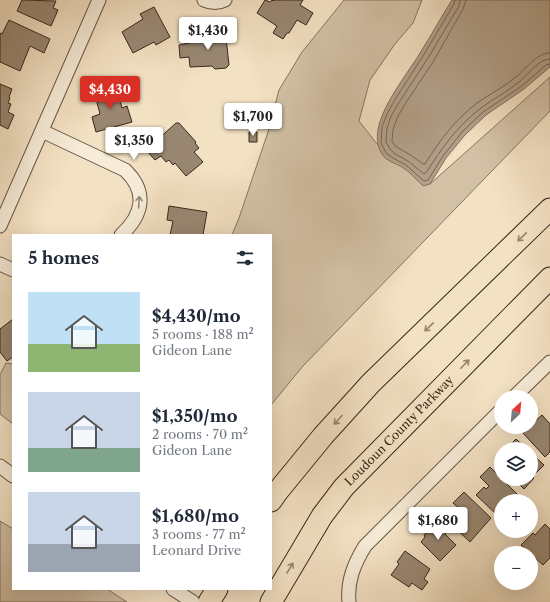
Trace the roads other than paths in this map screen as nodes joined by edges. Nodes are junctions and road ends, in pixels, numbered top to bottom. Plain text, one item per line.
1 (99, 0) edge
2 (204, 0) edge
3 (225, 0) edge
4 (42, 131) junction
5 (550, 209) edge
6 (0, 226) edge
7 (122, 234) edge
8 (0, 264) edge
9 (12, 270) edge
10 (550, 278) edge
11 (550, 362) edge
12 (521, 390) edge
13 (494, 417) edge
14 (0, 466) edge
15 (12, 475) edge
16 (272, 500) edge
17 (175, 590) edge
18 (216, 590) edge
19 (193, 602) edge
20 (209, 602) edge
21 (271, 602) edge
22 (349, 602) edge

1 - 4 street
2 - 3 street
4 - 6 street
7 -> 4 street
5 -> 16 main road
8 - 9 street
21 -> 10 main road, Loudoun County Parkway
11 - 12 street
13 - 22 street
14 - 15 street
17 - 19 street
18 - 20 main road

